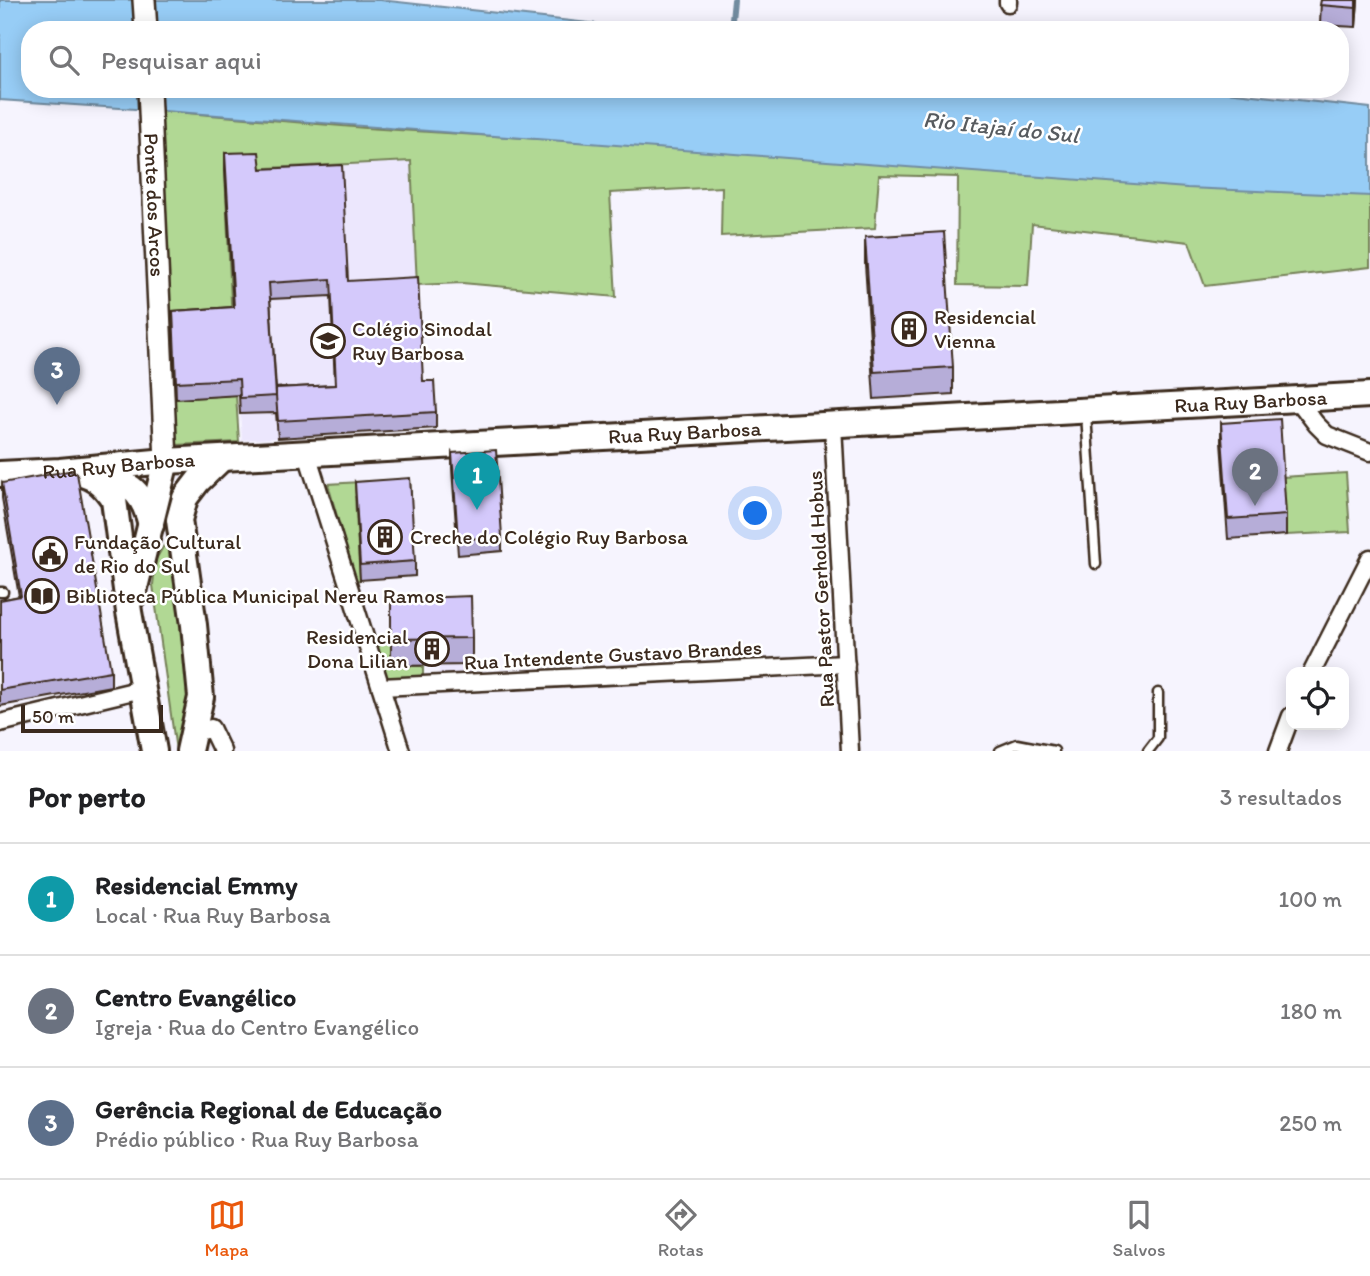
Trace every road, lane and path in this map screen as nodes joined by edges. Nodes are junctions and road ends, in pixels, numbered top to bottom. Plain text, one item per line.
1 (144, 0) edge
2 (145, 21) edge
3 (149, 98) edge
4 (1365, 396) edge
5 (1297, 399) junction
6 (1086, 411) junction
7 (833, 425) junction
8 (1370, 452) edge
9 (307, 454) junction
10 (221, 459) junction
11 (166, 461) junction
12 (61, 471) junction
13 (0, 474) edge
14 (87, 474) junction
15 (151, 525) junction
16 (1370, 558) edge
17 (1096, 564) dead end
18 (129, 612) junction
19 (846, 664) junction
20 (1315, 667) edge
21 (381, 687) junction
22 (142, 689) junction
23 (1158, 693) dead end
24 (0, 723) edge
25 (1286, 729) edge
26 (191, 743) edge
27 (154, 751) edge
28 (222, 751) edge
29 (401, 751) edge
30 (849, 751) edge
31 (1000, 751) edge
32 (1054, 751) edge
33 (1148, 751) edge
34 (1278, 751) edge

1 - 2 main road
3 - 11 main road, Ponte dos Arcos
4 - 5 main road, Rua Ruy Barbosa
5 - 6 main road, Rua Ruy Barbosa
5 - 8 street
6 - 7 main road, Rua Ruy Barbosa
6 - 17 lane
7 - 9 main road, Rua Ruy Barbosa
7 - 19 street, Rua Pastor Gerhold Hobus
9 - 10 main road, Rua Ruy Barbosa
9 - 21 street
10 - 11 main road, Rua Ruy Barbosa
10 - 26 main road
11 - 12 main road, Rua Ruy Barbosa
11 - 15 main road
12 - 13 main road, Rua Ruy Barbosa
12 - 14 main road
14 - 15 main road
14 - 18 main road
15 - 18 main road
16 - 20 street
18 - 22 main road
19 - 21 street, Rua Intendente Gustavo Brandes
19 - 30 street, Rua Pastor Gerhold Hobus
21 - 29 street
22 - 24 street
22 - 27 main road
23 - 33 lane
25 - 34 street
26 - 28 street
31 - 32 lane

